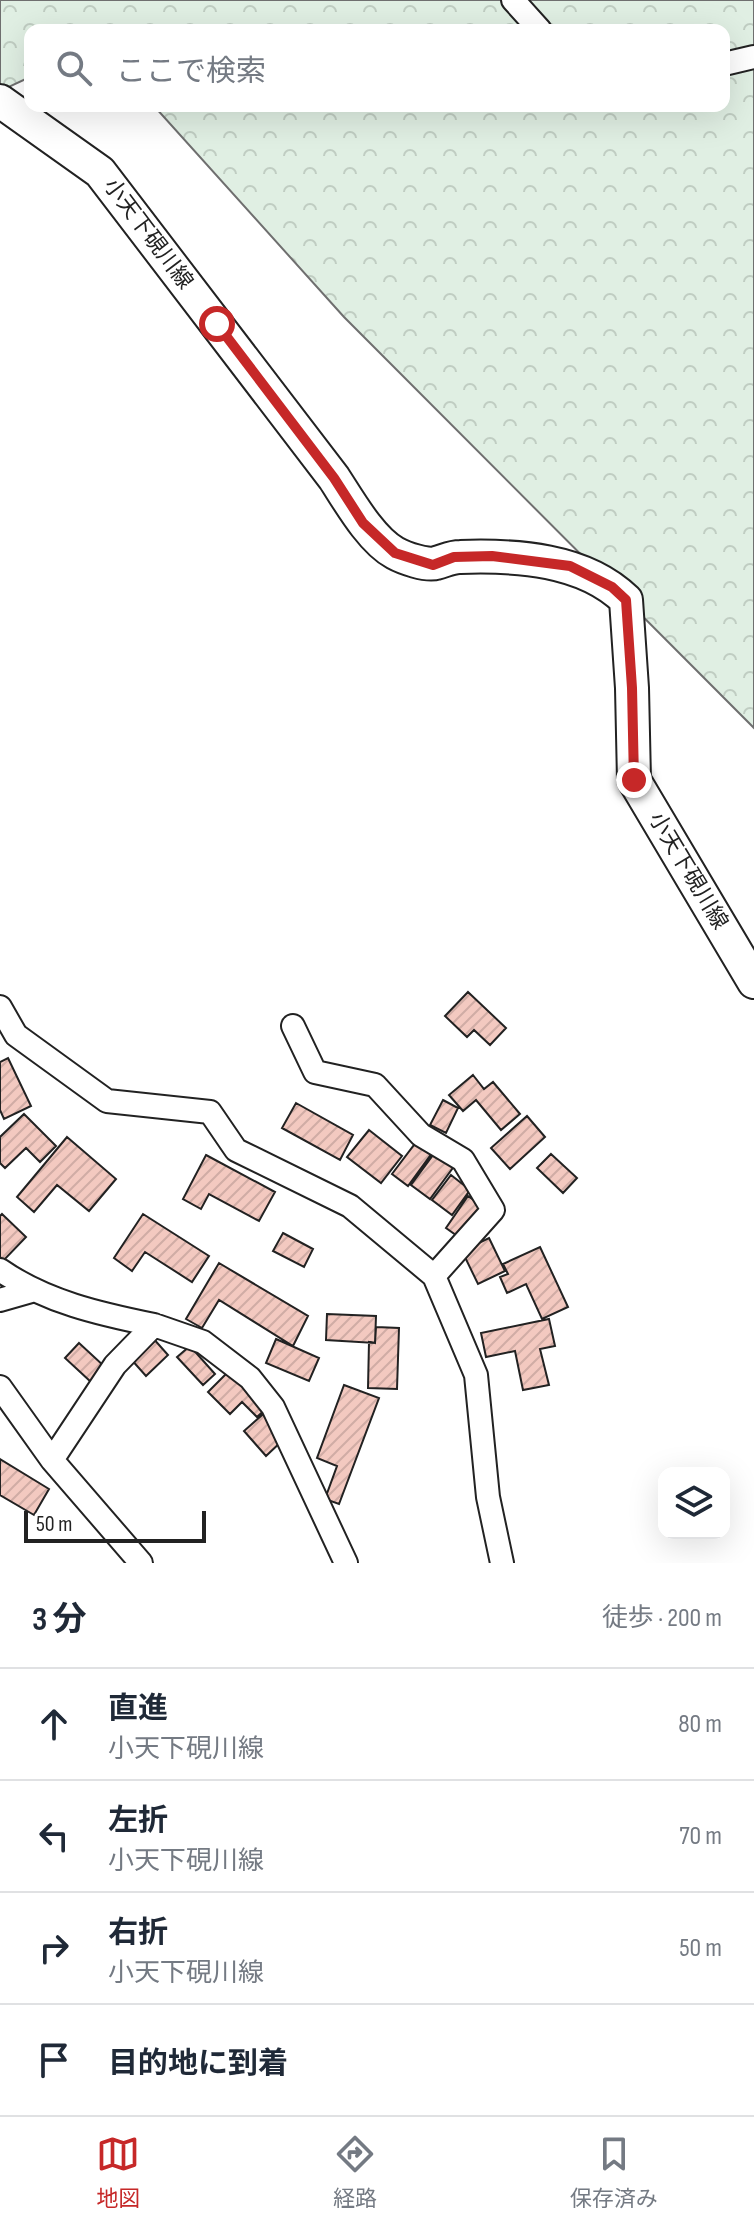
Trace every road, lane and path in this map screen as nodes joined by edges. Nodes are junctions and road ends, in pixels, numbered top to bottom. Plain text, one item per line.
1 (513, 0) edge
2 (535, 24) edge
3 (754, 57) edge
4 (730, 63) edge
5 (0, 101) edge
6 (754, 982) edge
7 (0, 1007) edge
8 (293, 1026) dead end
9 (0, 1270) edge
10 (434, 1276) junction
11 (35, 1290) junction
12 (0, 1300) edge
13 (154, 1325) junction
14 (0, 1387) edge
15 (52, 1460) junction
16 (141, 1563) edge
17 (346, 1563) edge
18 (502, 1563) edge

1 - 2 street
3 - 4 street
5 - 6 main road, 小天下硯川線
7 - 10 street
8 - 10 street
9 - 11 street
10 - 18 street
11 - 12 street
11 - 13 street
13 - 15 street
13 - 17 street
14 - 15 street
15 - 16 street

